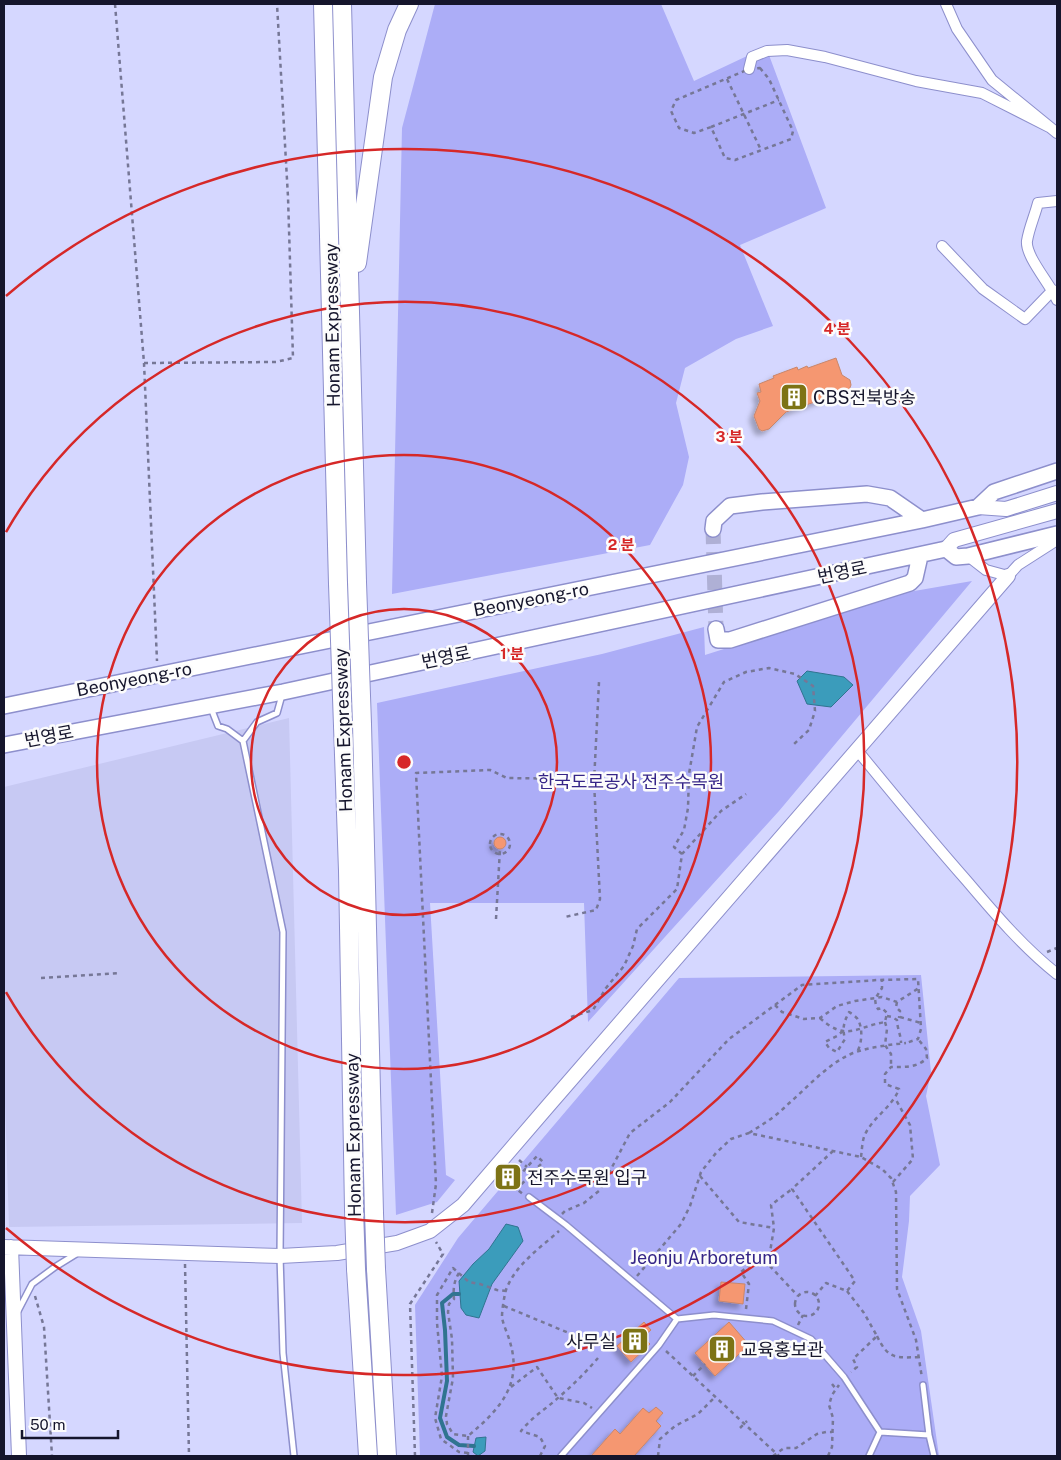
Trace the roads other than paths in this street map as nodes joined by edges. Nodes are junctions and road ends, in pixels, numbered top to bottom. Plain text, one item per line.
1 (323, 4) edge
2 (342, 4) edge
3 (409, 4) edge
4 (946, 4) edge
5 (749, 69) road end
6 (1055, 127) edge
7 (1057, 201) edge
8 (942, 246) dead end
9 (350, 285) junction
10 (1053, 290) junction
11 (1057, 300) edge
12 (1057, 471) edge
13 (1057, 493) edge
14 (978, 507) junction
15 (1057, 511) edge
16 (922, 520) junction
17 (713, 529) tunnel mouth
18 (1057, 534) edge
19 (1057, 540) edge
20 (946, 550) junction
21 (920, 556) junction
22 (968, 556) junction
23 (1008, 576) junction
24 (716, 629) dead end
25 (283, 692) junction
26 (4, 706) edge
27 (210, 706) junction
28 (243, 741) junction
29 (4, 745) edge
30 (857, 750) junction
31 (1057, 974) edge
32 (529, 1197) road end
33 (7, 1247) edge
34 (82, 1250) junction
35 (280, 1256) junction
36 (14, 1318) junction
37 (677, 1319) junction
38 (923, 1385) road end
39 (880, 1432) junction
40 (929, 1435) junction
41 (565, 1455) edge
42 (19, 1456) edge
43 (294, 1456) edge
44 (368, 1456) edge
45 (387, 1456) edge
46 (869, 1456) edge
47 (934, 1456) edge

1 - 44 highway, Honam Expressway, bridge
2 - 9 highway, Honam Expressway
3 - 9 highway
4 - 6 street
5 - 6 street
7 - 10 street
8 - 10 street
9 - 45 highway, Honam Expressway, bridge
10 - 11 street
12 - 14 main road
13 - 14 street, Beonyeong-ro
14 - 16 main road, Beonyeong-ro
15 - 20 street
16 - 17 main road
16 - 26 main road, Beonyeong-ro
18 - 22 main road
19 - 23 street
20 - 21 main road, 번영로
20 - 22 main road
21 - 24 main road
21 - 25 main road, 번영로
22 - 23 street
23 - 30 street
25 - 27 main road, 번영로
25 - 28 lane
27 - 28 lane
27 - 29 main road, 번영로
28 - 35 lane
30 - 31 street
30 - 35 street
32 - 37 lane
33 - 34 street
33 - 36 street
34 - 35 street
34 - 36 lane
35 - 43 lane
36 - 42 street
37 - 39 lane
37 - 41 lane
38 - 40 lane
39 - 40 lane
39 - 46 lane
40 - 47 lane

